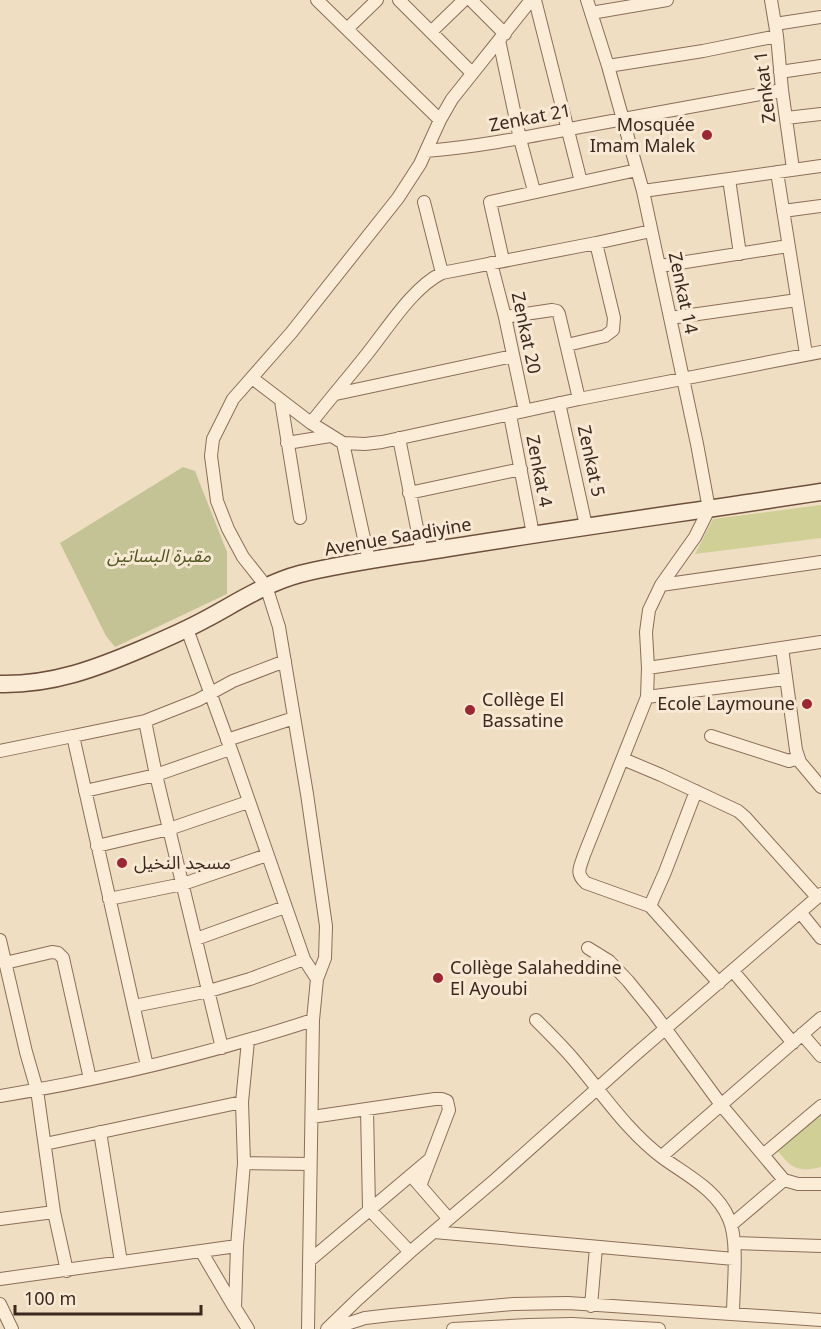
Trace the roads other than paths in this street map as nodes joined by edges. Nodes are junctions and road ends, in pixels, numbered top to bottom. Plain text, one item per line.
1 (317, 0) edge
2 (377, 0) edge
3 (399, 0) edge
4 (464, 0) edge
5 (471, 0) edge
6 (533, 0) edge
7 (587, 0) edge
8 (667, 0) edge
9 (771, 0) edge
10 (591, 14) junction
11 (821, 17) edge
12 (347, 29) junction
13 (776, 30) junction
14 (431, 32) junction
15 (502, 37) junction
16 (608, 66) junction
17 (821, 66) edge
18 (780, 72) junction
19 (472, 73) junction
20 (782, 90) junction
21 (821, 114) edge
22 (786, 118) junction
23 (623, 119) junction
24 (440, 120) junction
25 (568, 129) junction
26 (520, 139) junction
27 (426, 151) junction
28 (821, 166) edge
29 (793, 169) junction
30 (637, 170) junction
31 (777, 172) junction
32 (729, 179) junction
33 (581, 182) junction
34 (534, 191) junction
35 (643, 191) junction
36 (424, 202) dead end
37 (821, 206) edge
38 (783, 211) junction
39 (651, 231) junction
40 (596, 243) junction
41 (788, 246) junction
42 (740, 254) junction
43 (497, 262) junction
44 (660, 266) junction
45 (442, 273) junction
46 (797, 300) junction
47 (505, 317) junction
48 (670, 318) junction
49 (567, 345) junction
50 (821, 352) edge
51 (806, 354) junction
52 (513, 356) junction
53 (252, 378) junction
54 (683, 378) junction
55 (336, 394) junction
56 (579, 399) junction
57 (280, 401) junction
58 (560, 404) junction
59 (525, 411) junction
60 (510, 415) junction
61 (311, 423) junction
62 (330, 436) junction
63 (399, 438) junction
64 (287, 443) junction
65 (343, 443) junction
66 (521, 469) junction
67 (821, 492) edge
68 (409, 493) junction
69 (709, 509) junction
70 (300, 518) dead end
71 (586, 526) junction
72 (533, 534) junction
73 (422, 553) junction
74 (369, 561) junction
75 (821, 562) edge
76 (661, 585) junction
77 (266, 586) junction
78 (187, 629) junction
79 (821, 642) edge
80 (782, 648) junction
81 (285, 661) junction
82 (648, 668) junction
83 (786, 679) junction
84 (0, 684) edge
85 (210, 693) junction
86 (647, 697) junction
87 (294, 718) junction
88 (145, 721) junction
89 (73, 736) junction
90 (711, 736) dead end
91 (229, 745) junction
92 (0, 751) edge
93 (798, 758) junction
94 (622, 759) junction
95 (156, 776) junction
96 (821, 788) edge
97 (85, 791) junction
98 (696, 792) junction
99 (248, 802) junction
100 (169, 829) junction
101 (97, 846) junction
102 (267, 855) junction
103 (183, 884) junction
104 (819, 896) edge
105 (109, 899) junction
106 (650, 906) junction
107 (285, 907) junction
108 (800, 912) junction
109 (821, 938) edge
110 (196, 939) junction
111 (0, 940) edge
112 (588, 948) dead end
113 (304, 959) junction
114 (5, 963) junction
115 (734, 971) junction
116 (316, 979) junction
117 (718, 983) junction
118 (209, 991) junction
119 (134, 1006) junction
120 (821, 1018) edge
121 (313, 1020) junction
122 (536, 1020) dead end
123 (665, 1029) junction
124 (798, 1039) junction
125 (248, 1041) junction
126 (222, 1048) junction
127 (821, 1056) edge
128 (147, 1066) junction
129 (90, 1079) junction
130 (597, 1088) junction
131 (37, 1090) junction
132 (0, 1096) edge
133 (242, 1102) junction
134 (722, 1106) junction
135 (821, 1106) edge
136 (367, 1109) junction
137 (312, 1117) junction
138 (100, 1132) junction
139 (45, 1144) junction
140 (763, 1155) junction
141 (662, 1156) junction
142 (431, 1157) junction
143 (244, 1163) junction
144 (310, 1164) junction
145 (410, 1175) junction
146 (784, 1180) junction
147 (821, 1184) edge
148 (420, 1186) junction
149 (369, 1209) junction
150 (54, 1212) junction
151 (1, 1215) edge
152 (448, 1218) junction
153 (732, 1225) junction
154 (434, 1232) junction
155 (735, 1243) junction
156 (237, 1246) junction
157 (821, 1246) edge
158 (596, 1247) junction
159 (201, 1251) junction
160 (410, 1252) junction
161 (734, 1259) junction
162 (309, 1261) junction
163 (121, 1262) junction
164 (67, 1271) junction
165 (0, 1279) edge
166 (0, 1304) edge
167 (591, 1306) junction
168 (235, 1308) junction
169 (733, 1314) junction
170 (821, 1320) edge
171 (12, 1329) edge
172 (248, 1329) edge
173 (308, 1329) edge
174 (329, 1329) edge
175 (453, 1329) edge
176 (659, 1329) edge

1 - 12 street
2 - 12 street
3 - 14 street
4 - 14 street
5 - 15 street
6 - 15 street
6 - 25 street
7 - 10 street, Zenkat 14
8 - 10 street
9 - 13 street, Zenkat 1
10 - 16 street, Zenkat 14
11 - 13 street
12 - 24 street
13 - 16 street
13 - 18 street, Zenkat 1
14 - 19 street
15 - 19 street
15 - 26 street
16 - 23 street, Zenkat 14
17 - 18 street
18 - 20 street, Zenkat 1
19 - 24 street
20 - 22 street, Zenkat 1
20 - 23 street, Zenkat 21
21 - 22 street
22 - 29 street, Zenkat 1
23 - 25 street, Zenkat 21
23 - 30 street, Zenkat 14
24 - 27 street
25 - 26 street, Zenkat 21
25 - 33 street
26 - 27 street, Zenkat 21
26 - 34 street
27 - 53 street
28 - 29 street
29 - 31 street
30 - 33 street
30 - 35 street, Zenkat 14
31 - 32 street
31 - 38 street
32 - 35 street
32 - 42 street
33 - 34 street
34 - 43 street, Zenkat 20
35 - 39 street, Zenkat 14
36 - 45 street
37 - 38 street
38 - 41 street
39 - 40 street
39 - 44 street, Zenkat 14
40 - 43 street
40 - 49 street
41 - 42 street
41 - 46 street
42 - 44 street
43 - 45 street
43 - 47 street, Zenkat 20
44 - 48 street, Zenkat 14
45 - 55 street
46 - 48 street
46 - 51 street
47 - 49 street
47 - 52 street, Zenkat 20
48 - 54 street, Zenkat 14
49 - 56 street
50 - 51 street
51 - 54 street
52 - 55 street
52 - 59 street, Zenkat 20
53 - 57 street
53 - 77 street
54 - 56 street
54 - 69 street, Zenkat 14
55 - 61 street
56 - 58 street
57 - 61 street
57 - 64 street
58 - 59 street
58 - 71 street, Zenkat 5
59 - 60 street
60 - 63 street
60 - 66 street, Zenkat 4
61 - 62 street
62 - 64 street
62 - 65 street
63 - 65 street
63 - 68 street
64 - 70 street
65 - 74 street
66 - 68 street
66 - 72 street, Zenkat 4
67 - 69 main road, Avenue Saadiyine
68 - 73 street
69 - 71 main road, Avenue Saadiyine
69 - 76 street
71 - 72 main road, Avenue Saadiyine
72 - 73 main road, Avenue Saadiyine
73 - 74 main road, Avenue Saadiyine
74 - 77 main road, Avenue Saadiyine
75 - 76 street
76 - 82 street
77 - 78 main road, Avenue Saadiyine
77 - 81 street
78 - 84 main road, Avenue Saadiyine
78 - 85 street
79 - 80 street
80 - 82 street
80 - 83 street
81 - 85 street
81 - 87 street
82 - 86 street
83 - 86 street
83 - 93 street
85 - 88 street
85 - 91 street
86 - 94 street
87 - 91 street
87 - 116 street
88 - 89 street
88 - 95 street
89 - 92 street
89 - 97 street
90 - 93 street
91 - 95 street
91 - 99 street
93 - 96 street
94 - 98 street
94 - 106 street
95 - 97 street
95 - 100 street
97 - 101 street
98 - 104 street
98 - 106 street
99 - 100 street
99 - 102 street
100 - 101 street
100 - 103 street
101 - 105 street
102 - 103 street
102 - 107 street
103 - 105 street
103 - 110 street
104 - 108 street
105 - 119 street
106 - 117 street
107 - 110 street
107 - 113 street
108 - 109 street
108 - 115 street
110 - 118 street
111 - 114 street
112 - 123 street
113 - 116 street
113 - 118 street
114 - 129 street
114 - 131 street
115 - 117 street
115 - 124 street
116 - 121 street
117 - 123 street
118 - 119 street
118 - 126 street
119 - 128 street
120 - 124 street
121 - 125 street
121 - 137 street
122 - 130 street
123 - 130 street
123 - 134 street
124 - 127 street
124 - 134 street
125 - 126 street
125 - 133 street
126 - 128 street
128 - 129 street
129 - 131 street
130 - 141 street
130 - 152 street
131 - 132 street
131 - 139 street
133 - 138 street
133 - 143 street
134 - 140 street
134 - 141 street
135 - 140 street
136 - 137 street
136 - 142 street
136 - 149 street
137 - 144 street
138 - 139 street
138 - 163 street
139 - 150 street
140 - 146 street
141 - 153 street
142 - 145 street
142 - 148 street
143 - 144 street
143 - 156 street
144 - 162 street
145 - 148 street
145 - 149 street
146 - 147 street
146 - 153 street
148 - 152 street
149 - 160 street
149 - 162 street
150 - 151 street
150 - 164 street
152 - 154 street
153 - 155 street
154 - 158 street
154 - 160 street
155 - 157 street
155 - 161 street
156 - 159 street
156 - 168 street
158 - 161 street
158 - 167 street
159 - 163 street
159 - 168 street
160 - 174 street
161 - 169 street
162 - 173 street
163 - 164 street
164 - 165 street
166 - 171 street
167 - 169 street
167 - 174 street
168 - 172 street
169 - 170 street
175 - 176 street

